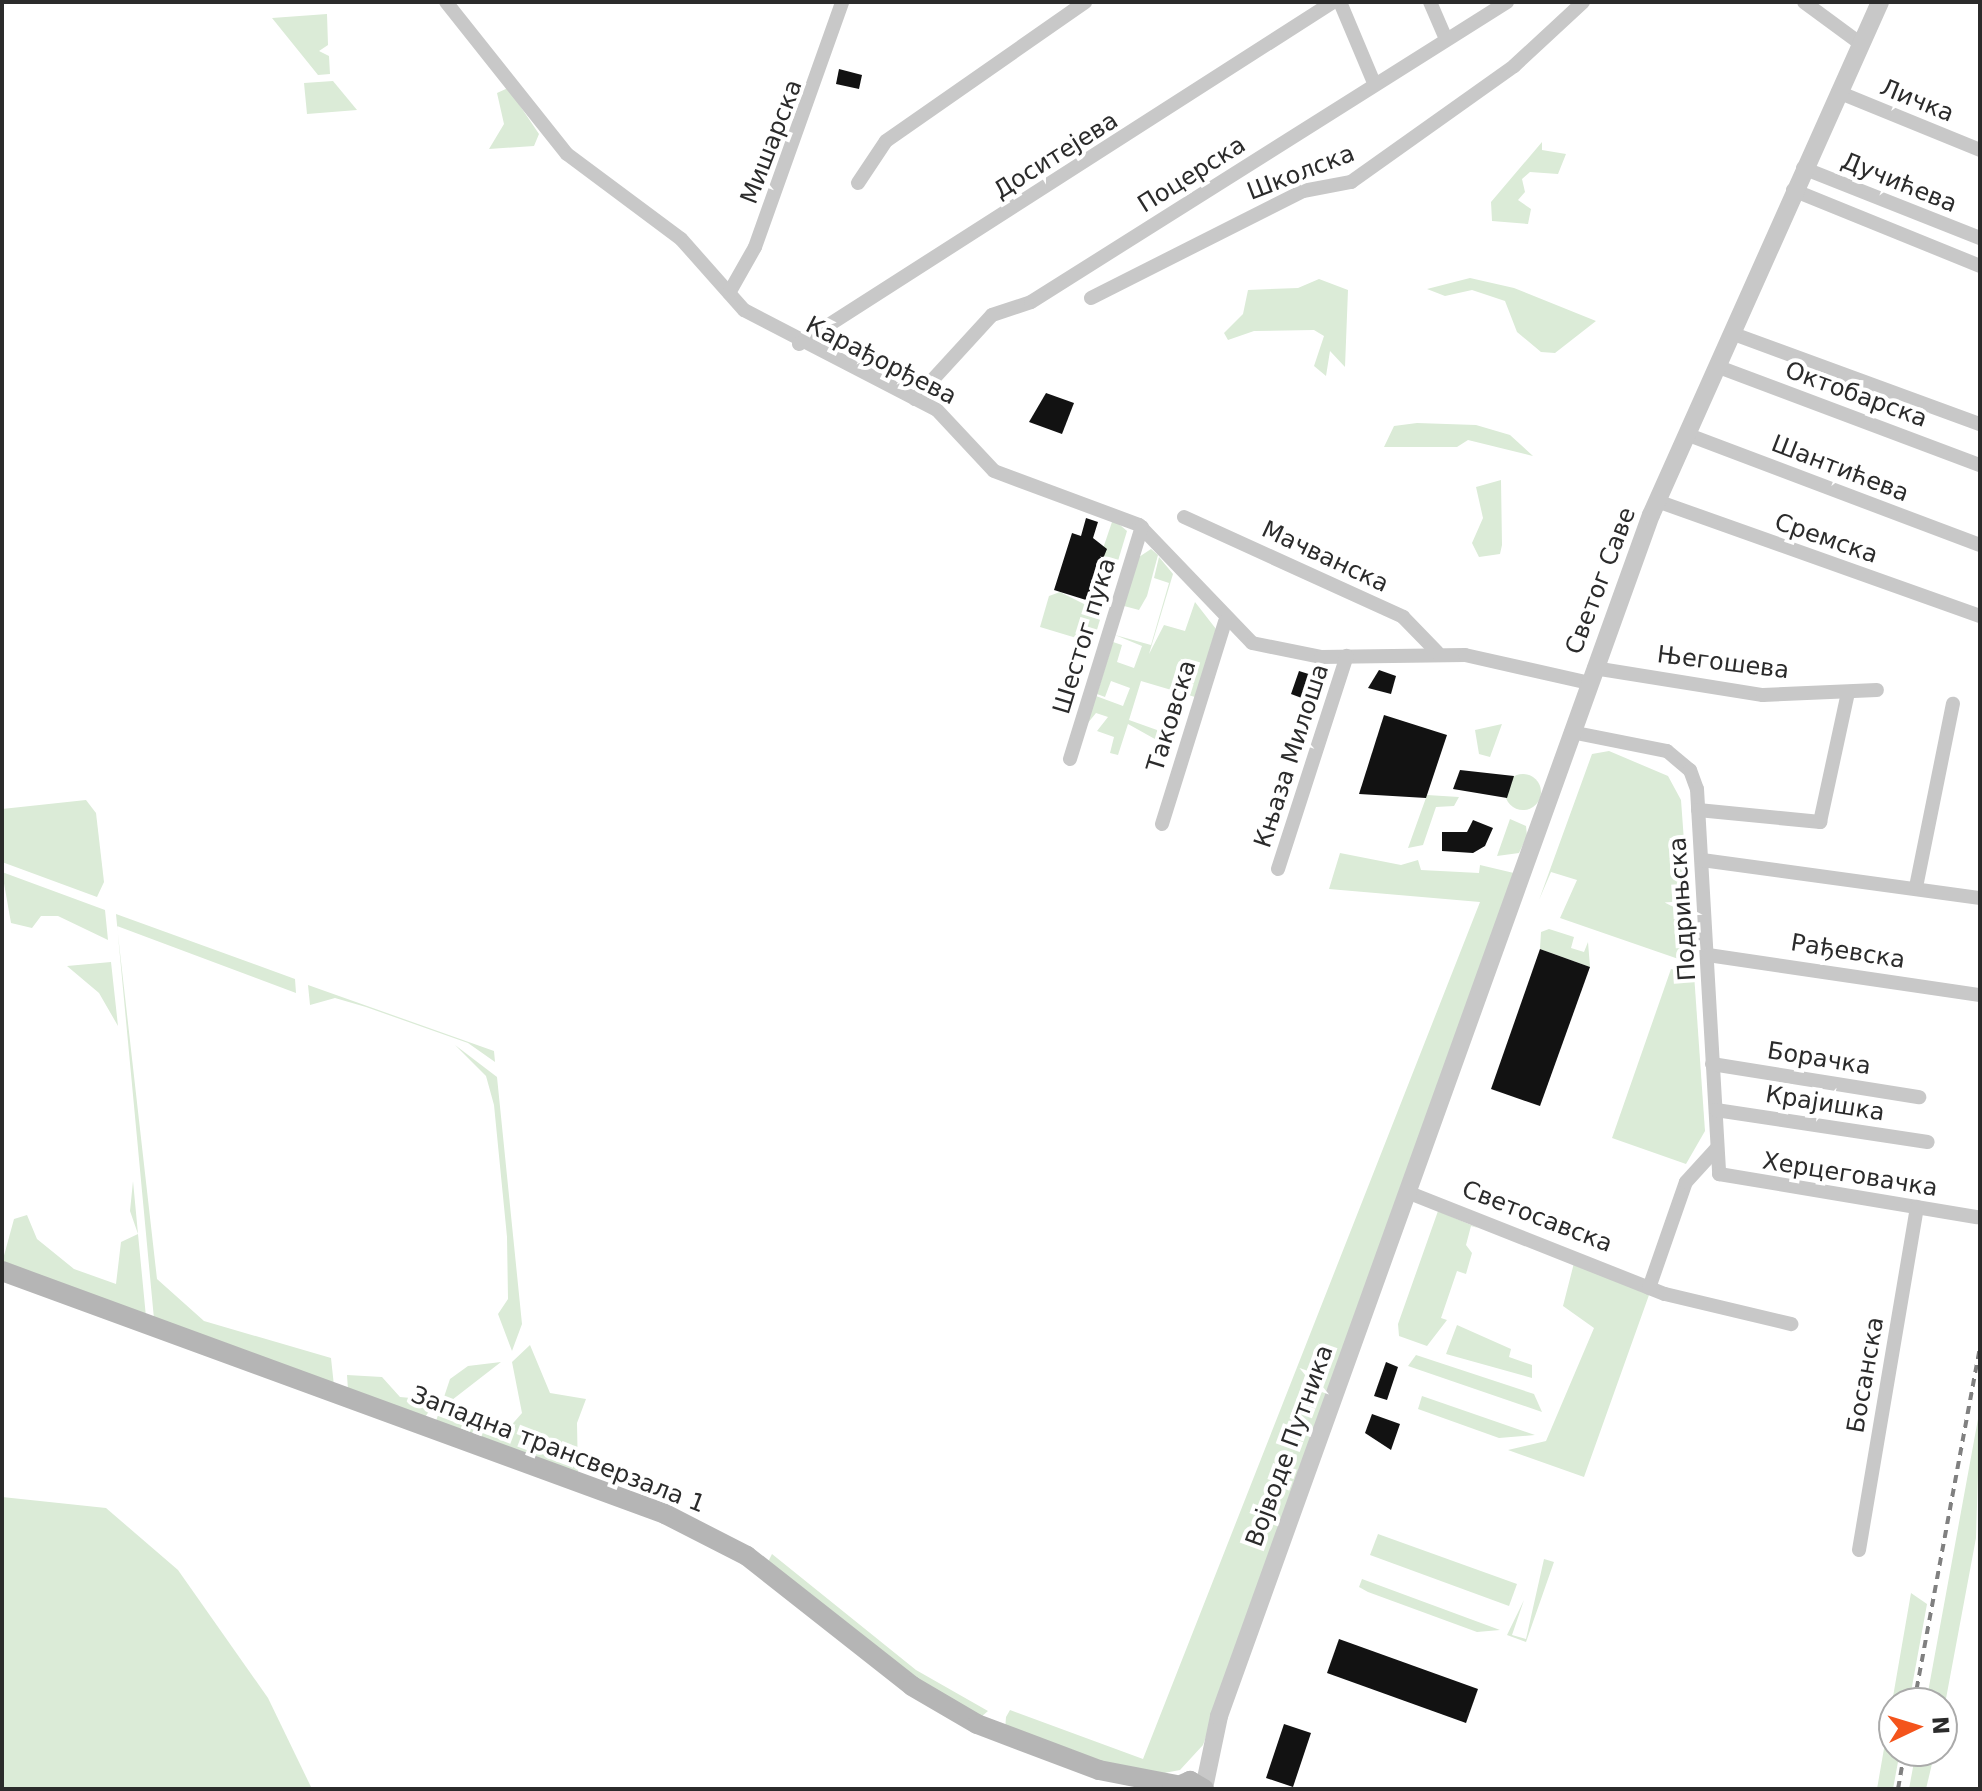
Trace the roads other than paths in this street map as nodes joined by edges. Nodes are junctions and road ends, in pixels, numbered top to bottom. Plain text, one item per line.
1 (446, 2) edge
2 (842, 2) edge
3 (1085, 2) edge
4 (1333, 2) edge
5 (1340, 2) edge
6 (1430, 2) edge
7 (1507, 2) edge
8 (1583, 2) edge
9 (1804, 2) edge
10 (1880, 2) edge
11 (1446, 39) junction
12 (1861, 44) junction
13 (1374, 83) junction
14 (1838, 92) junction
15 (1980, 150) edge
16 (1803, 168) junction
17 (858, 183) dead end
18 (1793, 190) junction
19 (1980, 238) edge
20 (1980, 266) edge
21 (729, 293) junction
22 (1091, 298) dead end
23 (1731, 333) junction
24 (799, 344) junction
25 (1716, 366) junction
26 (915, 399) junction
27 (1980, 424) edge
28 (1686, 434) junction
29 (1980, 465) edge
30 (1657, 501) junction
31 (1184, 517) dead end
32 (1142, 527) junction
33 (1980, 545) edge
34 (1980, 616) edge
35 (1225, 622) junction
36 (1437, 652) junction
37 (1347, 656) junction
38 (1591, 676) junction
39 (1877, 690) dead end
40 (1848, 692) junction
41 (1953, 704) dead end
42 (1571, 732) junction
43 (1070, 759) dead end
44 (1698, 810) junction
45 (1162, 824) dead end
46 (1702, 860) junction
47 (1278, 869) dead end
48 (1916, 887) junction
49 (1980, 898) edge
50 (1708, 955) junction
51 (1980, 995) edge
52 (1712, 1064) junction
53 (1919, 1097) dead end
54 (1716, 1110) junction
55 (1928, 1142) dead end
56 (1717, 1148) junction
57 (1719, 1174) joint
58 (1407, 1192) junction
59 (1917, 1207) junction
60 (1977, 1217) dead end
61 (2, 1271) edge
62 (1649, 1288) junction
63 (1791, 1324) dead end
64 (1859, 1550) dead end
65 (1219, 1716) junction
66 (1099, 1770) junction
67 (1177, 1786) edge
68 (1204, 1788) edge
69 (1139, 1789) edge

1 - 21 street, Карађорђева
2 - 21 street, Мишарска
3 - 17 street
4 - 24 street, Доситејева
5 - 13 street
6 - 11 street
7 - 11 street, Поцерска
8 - 22 street, Школска
9 - 12 street
10 - 12 street, Светог Саве
11 - 13 street, Поцерска
12 - 14 street, Светог Саве
13 - 26 street, Поцерска
14 - 15 street, Личка
14 - 16 street, Светог Саве
16 - 18 street, Светог Саве
16 - 19 street, Дучићева
18 - 20 street
18 - 23 street, Светог Саве
21 - 24 street, Карађорђева
23 - 25 street, Светог Саве
23 - 27 street
24 - 26 street, Карађорђева
25 - 28 street, Светог Саве
25 - 29 street, Октобарска
26 - 32 street, Карађорђева
28 - 30 street, Светог Саве
28 - 33 street, Шантићева
30 - 34 street, Сремска
30 - 38 street, Светог Саве
31 - 36 street, Мачванска
32 - 35 street, Карађорђева
32 - 43 street, Шестог пука
35 - 37 street, Карађорђева
35 - 45 street, Таковска
36 - 37 street, Карађорђева
36 - 38 street, Карађорђева
37 - 47 street, Књаза Милоша
38 - 40 street, Његошева
38 - 42 street, Светог Саве
39 - 40 street, Његошева
40 - 44 street
41 - 48 street
42 - 44 street, Подрињска
42 - 58 street, Светог Саве
44 - 46 street, Подрињска
46 - 48 street
46 - 50 street, Подрињска
48 - 49 street
50 - 51 street, Рађевска
50 - 52 street, Подрињска
52 - 53 street, Борачка
52 - 54 street, Подрињска
54 - 55 street, Крајишка
54 - 56 street, Подрињска
56 - 57 street, Подрињска
56 - 62 street
57 - 59 street, Херцеговачка
58 - 62 street, Светосавска
58 - 65 street, Војводе Путника
59 - 60 street, Херцеговачка
59 - 64 street, Босанска
61 - 66 main road, Западна трансверзала 1
62 - 63 street, Светосавска
65 - 67 street, Војводе Путника
65 - 68 street, Војводе Путника
66 - 67 main road, Западна трансверзала 1
66 - 69 main road, Западна трансверзала 1
67 - 68 main road, Западна трансверзала 1

